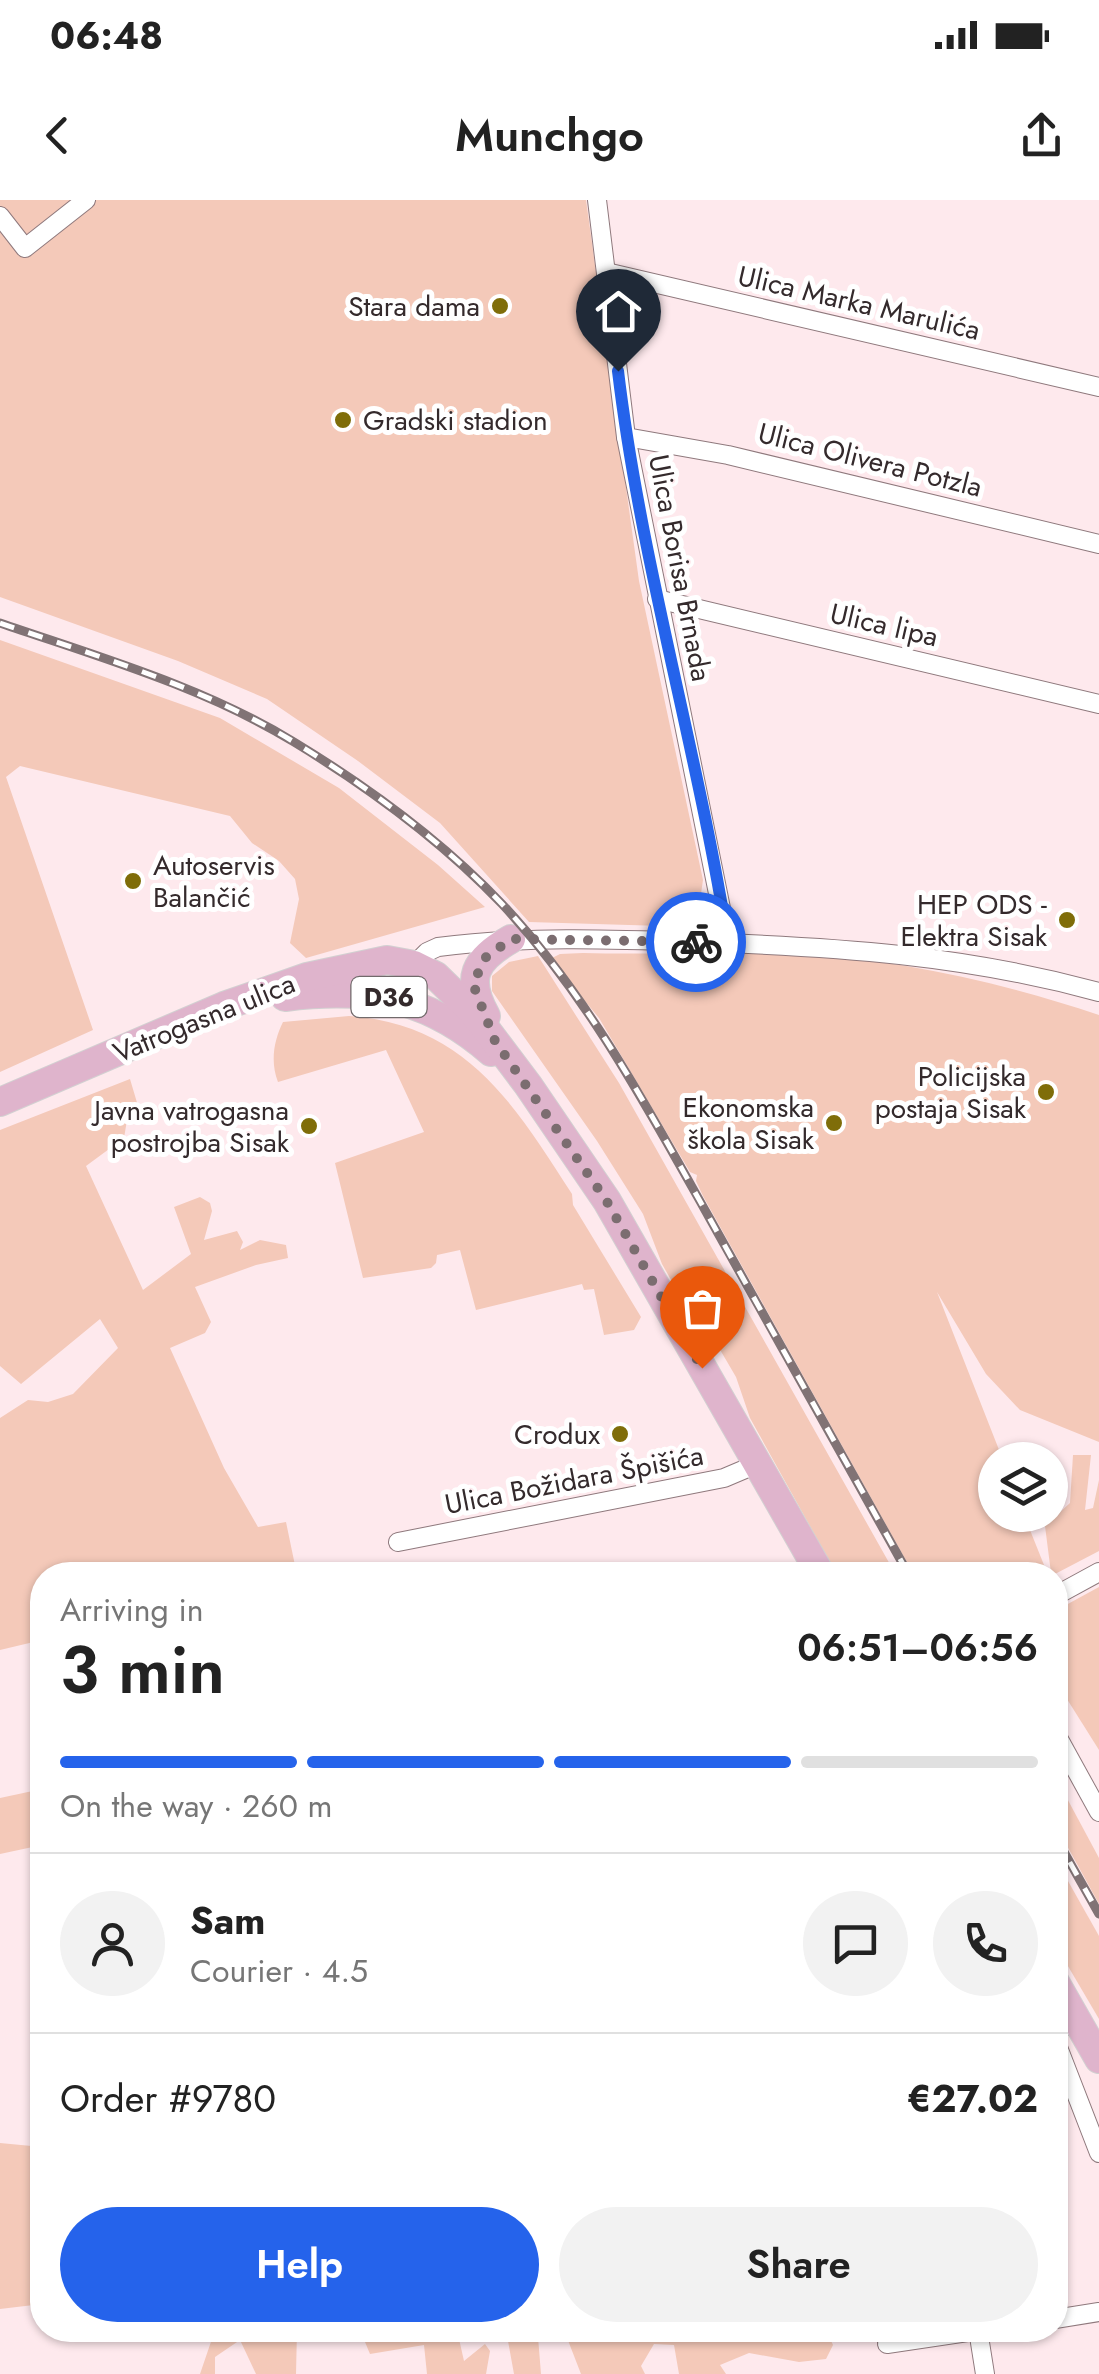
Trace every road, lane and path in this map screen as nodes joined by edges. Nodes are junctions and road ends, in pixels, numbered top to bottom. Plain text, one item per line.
1 (86, 200) edge
2 (597, 200) edge
3 (0, 216) edge
4 (606, 272) junction
5 (1099, 387) edge
6 (626, 437) junction
7 (1099, 544) edge
8 (657, 599) junction
9 (1099, 704) edge
10 (511, 939) junction
11 (728, 943) junction
12 (414, 965) junction
13 (1099, 992) edge
14 (224, 1006) junction
15 (495, 1041) junction
16 (528, 1085) junction
17 (0, 1102) edge
18 (757, 1464) junction
19 (398, 1542) dead end
20 (814, 1562) edge
21 (1099, 1572) edge
22 (1068, 1589) edge
23 (1068, 1756) edge
24 (1099, 1812) edge
25 (1068, 2027) edge
26 (1099, 2058) edge
27 (1068, 2080) edge
28 (1099, 2154) edge
29 (1099, 2312) edge
30 (1068, 2317) edge
31 (900, 2342) edge
32 (981, 2342) edge
33 (887, 2344) dead end
34 (985, 2374) edge

1 - 3 street
2 - 4 street, Ulica Borisa Brnada
4 - 5 street, Ulica Marka Marulića
4 - 6 street, Ulica Borisa Brnada
6 - 7 street, Ulica Olivera Potzla
6 - 8 street, Ulica Borisa Brnada
8 - 9 street, Ulica lipa
8 - 11 street, Ulica Borisa Brnada
10 - 11 street
10 - 12 street
10 - 15 main road
11 - 13 street
12 - 14 main road, Vatrogasna ulica / D36
12 - 15 main road, D36
14 - 16 main road, D36
14 - 17 main road, Vatrogasna ulica / D36
15 - 16 main road, D36
16 - 18 main road, D36
18 - 19 street, Ulica Božidara Špišića
18 - 20 main road, D36
21 - 22 street
23 - 24 street
25 - 26 main road
27 - 28 street
29 - 30 street
31 - 33 street
32 - 34 street

